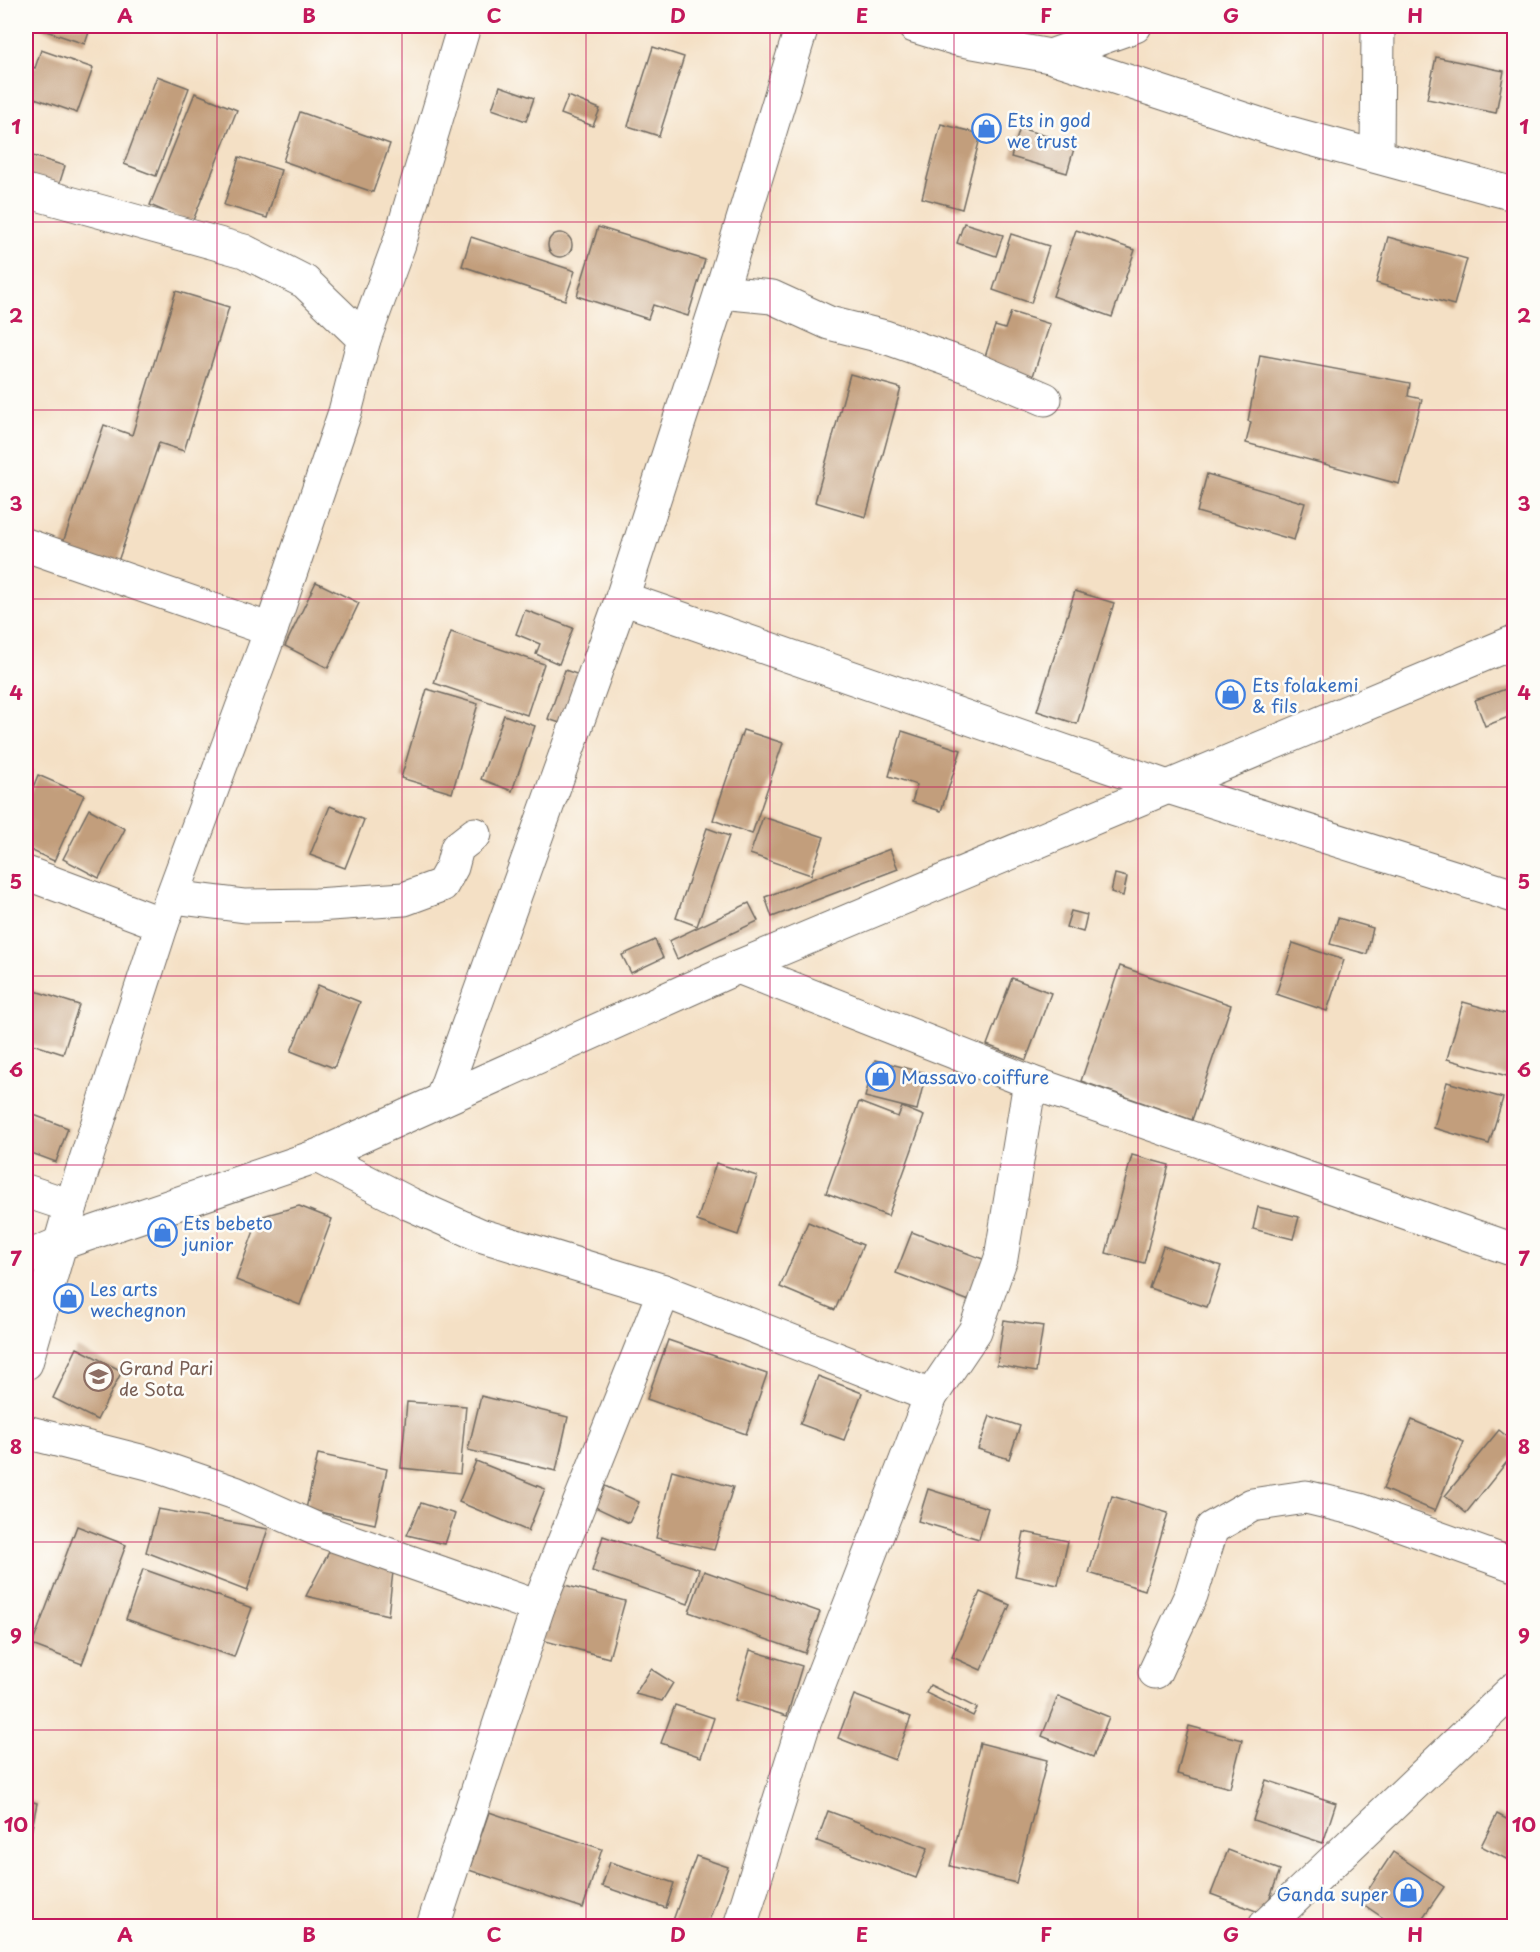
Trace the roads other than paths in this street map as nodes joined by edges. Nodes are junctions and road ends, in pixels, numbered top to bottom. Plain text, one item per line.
1 (464, 26) edge
2 (802, 26) edge
3 (914, 26) edge
4 (1134, 26) edge
5 (1378, 26) edge
6 (1050, 56) junction
7 (1377, 156) junction
8 (26, 192) edge
9 (1515, 194) edge
10 (721, 292) junction
11 (364, 339) junction
12 (1045, 399) dead end
13 (26, 545) edge
14 (622, 598) junction
15 (271, 630) junction
16 (1515, 642) edge
17 (1168, 787) junction
18 (475, 834) dead end
19 (26, 873) edge
20 (1515, 896) edge
21 (168, 911) junction
22 (738, 968) junction
23 (1030, 1082) junction
24 (442, 1098) junction
25 (317, 1156) junction
26 (26, 1191) edge
27 (71, 1206) junction
28 (59, 1244) junction
29 (1515, 1250) edge
30 (26, 1258) edge
31 (664, 1291) junction
32 (26, 1363) edge
33 (932, 1396) junction
34 (26, 1432) edge
35 (1515, 1564) edge
36 (538, 1607) junction
37 (1155, 1672) dead end
38 (1515, 1689) edge
39 (433, 1926) edge
40 (740, 1926) edge
41 (1265, 1926) edge

1 - 11 street
2 - 10 street
3 - 6 street
4 - 6 street
5 - 7 street
6 - 7 street
7 - 9 street
8 - 11 street
10 - 12 street
10 - 14 street
11 - 15 street
13 - 15 street
14 - 17 street
14 - 24 street
15 - 21 street
16 - 17 street
17 - 20 street
17 - 22 street
18 - 21 street
19 - 21 street
21 - 27 street
22 - 23 street
22 - 24 street
23 - 29 street
23 - 33 street
24 - 25 street
25 - 28 street
25 - 31 street
26 - 27 street
27 - 28 street
28 - 30 street
28 - 32 street
31 - 33 street
31 - 36 street
33 - 40 street
34 - 36 street
35 - 37 street
36 - 39 street
38 - 41 street

